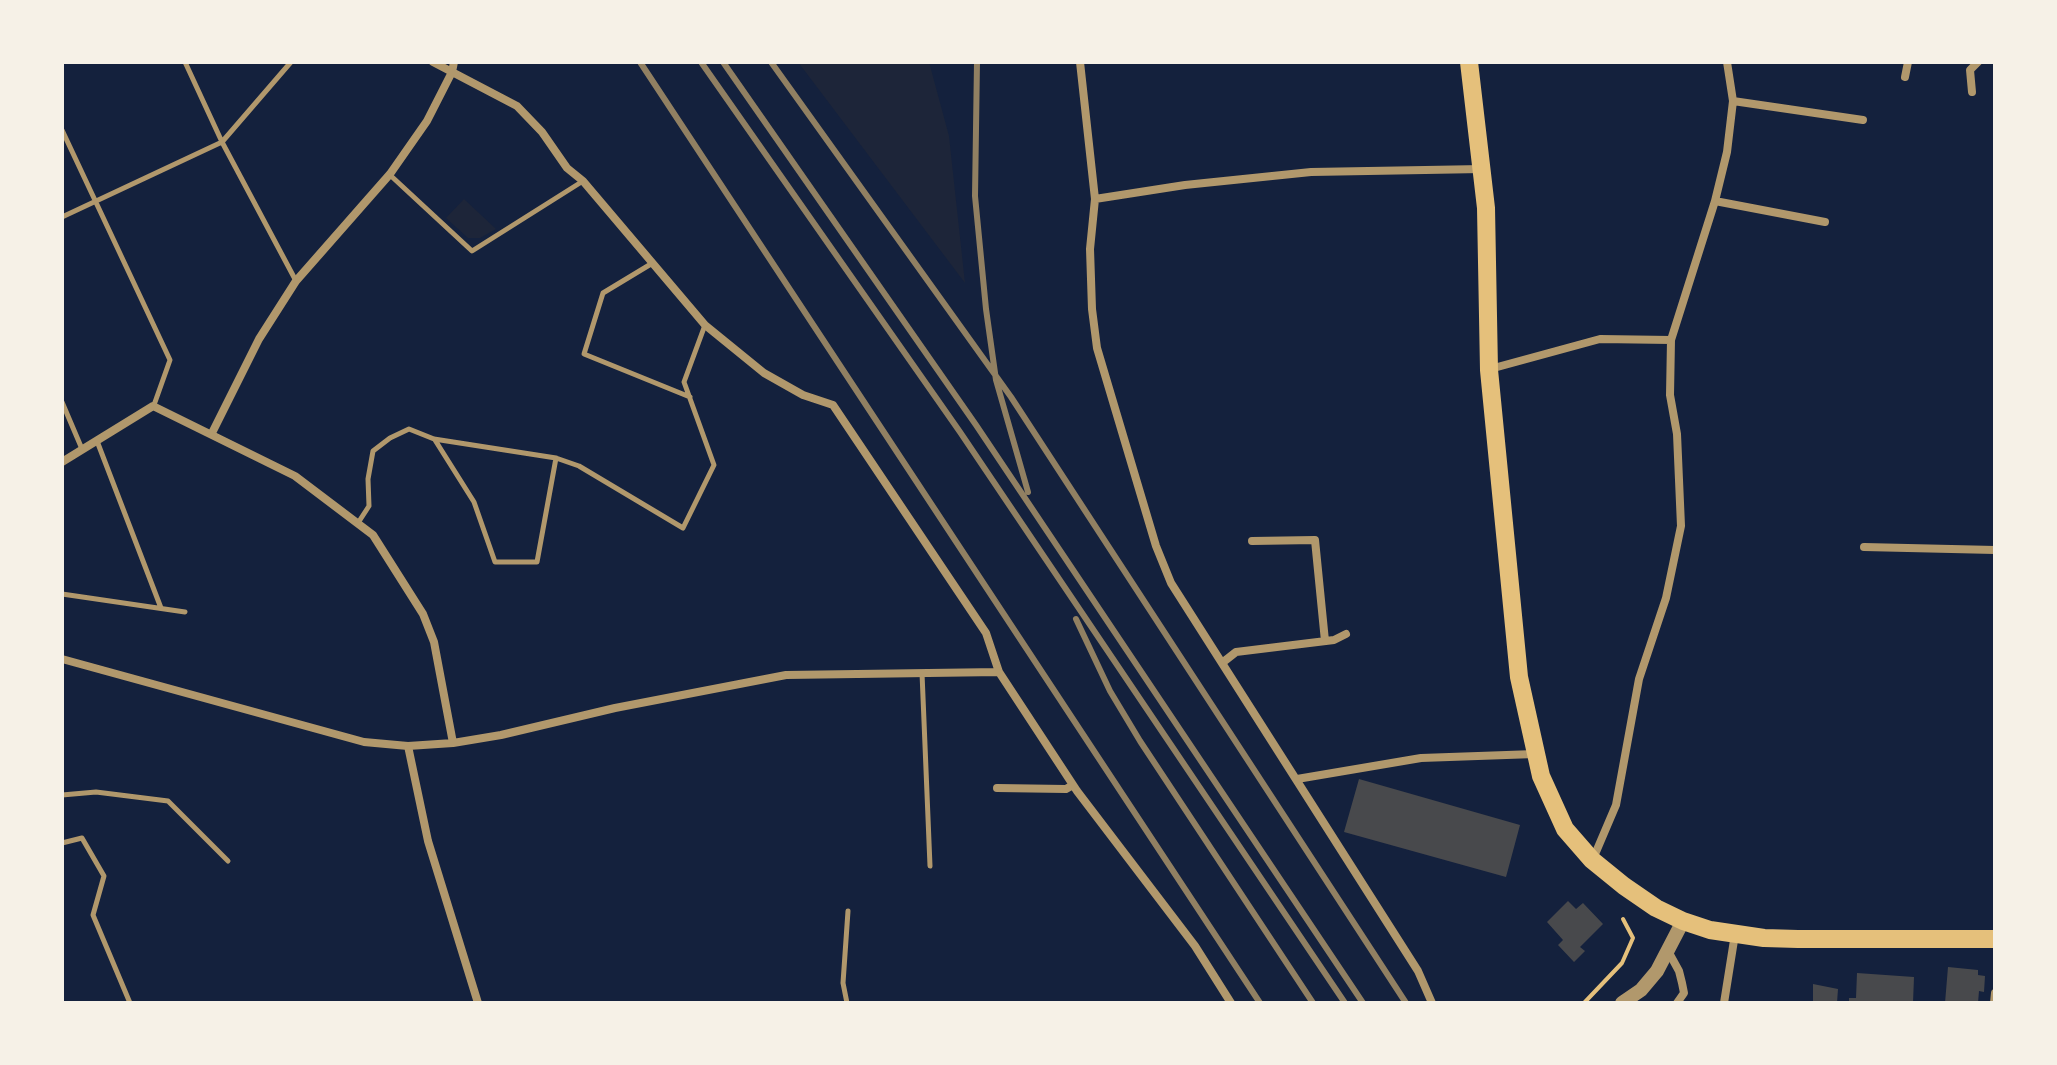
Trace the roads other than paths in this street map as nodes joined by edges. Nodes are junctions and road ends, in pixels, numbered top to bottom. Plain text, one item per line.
1 (185, 62) edge
2 (291, 62) edge
3 (433, 62) edge
4 (1080, 62) edge
5 (1469, 62) edge
6 (1727, 62) edge
7 (1908, 62) edge
8 (1978, 62) edge
9 (453, 67) edge
10 (1905, 77) dead end
11 (1972, 92) dead end
12 (1733, 101) junction
13 (1863, 120) dead end
14 (62, 130) edge
15 (222, 142) junction
16 (1483, 169) junction
17 (390, 174) junction
18 (583, 181) junction
19 (1095, 199) junction
20 (1715, 201) junction
21 (97, 202) junction
22 (62, 217) edge
23 (1825, 222) dead end
24 (651, 264) junction
25 (296, 281) junction
26 (705, 325) junction
27 (1671, 340) junction
28 (1489, 370) junction
29 (691, 397) junction
30 (62, 402) edge
31 (153, 406) junction
32 (212, 433) junction
33 (96, 439) junction
34 (434, 439) junction
35 (82, 450) junction
36 (556, 458) junction
37 (62, 462) edge
38 (358, 524) junction
39 (1252, 541) dead end
40 (1864, 547) dead end
41 (1995, 550) edge
42 (62, 594) edge
43 (161, 608) junction
44 (185, 612) dead end
45 (1346, 634) dead end
46 (1325, 641) junction
47 (62, 659) edge
48 (1222, 663) junction
49 (999, 672) junction
50 (922, 673) junction
51 (453, 743) junction
52 (408, 746) junction
53 (1535, 754) junction
54 (1297, 779) junction
55 (1073, 785) junction
56 (997, 788) dead end
57 (62, 795) edge
58 (62, 843) edge
59 (1592, 860) junction
60 (228, 861) dead end
61 (930, 866) dead end
62 (848, 911) dead end
63 (1683, 921) junction
64 (1735, 934) junction
65 (1995, 939) edge
66 (1668, 951) junction
67 (1995, 993) edge
68 (130, 1003) edge
69 (478, 1003) edge
70 (847, 1003) edge
71 (1231, 1003) edge
72 (1432, 1003) edge
73 (1622, 1003) edge
74 (1677, 1003) edge
75 (1724, 1003) edge
76 (1994, 1003) edge

1 - 15 lane
2 - 15 lane
3 - 9 street
4 - 19 street
5 - 16 highway
6 - 12 street
7 - 10 street
8 - 11 street
9 - 17 street
9 - 18 street
12 - 13 street
12 - 20 street
14 - 21 lane
15 - 21 lane
15 - 25 lane
16 - 19 street
16 - 28 highway
17 - 18 lane
17 - 25 street
18 - 24 street
19 - 48 street
20 - 23 street
20 - 27 street
21 - 22 lane
21 - 31 lane
24 - 26 street
24 - 29 lane
25 - 32 street
26 - 29 lane
26 - 49 street
27 - 28 street
27 - 59 street
28 - 53 highway
29 - 36 lane
30 - 35 lane
31 - 32 street
31 - 33 street
32 - 38 street
33 - 35 street
33 - 43 lane
34 - 36 lane
34 - 36 lane
34 - 38 lane
35 - 37 street
38 - 51 street
39 - 46 street
40 - 41 street
42 - 43 lane
43 - 44 lane
45 - 46 street
46 - 48 street
47 - 52 street
48 - 54 street
49 - 50 street
49 - 55 street
50 - 51 street
50 - 61 lane
51 - 52 street
52 - 69 street
53 - 54 street
53 - 59 highway
54 - 72 street
55 - 56 street
55 - 71 street
57 - 60 lane
58 - 68 lane
59 - 63 highway
62 - 70 lane
63 - 64 highway
63 - 66 street
64 - 65 highway
64 - 75 street
66 - 73 street
66 - 74 street
67 - 76 street

